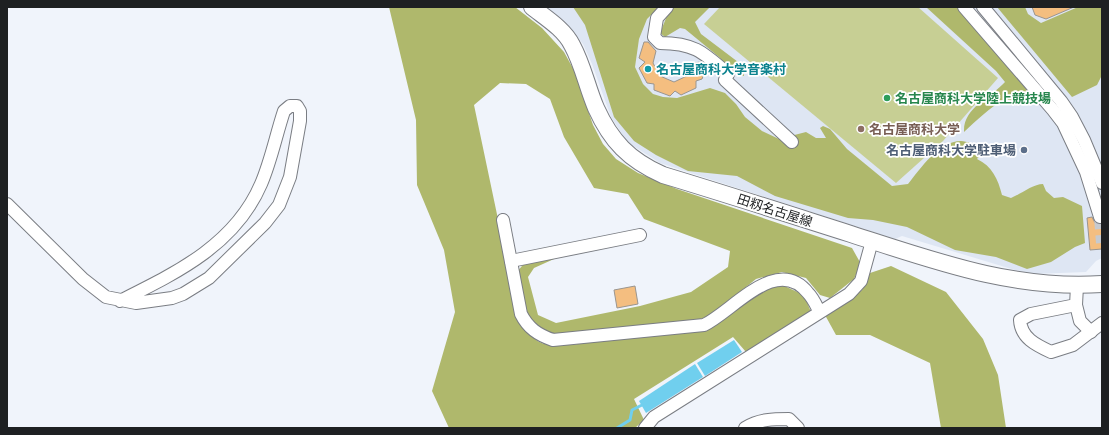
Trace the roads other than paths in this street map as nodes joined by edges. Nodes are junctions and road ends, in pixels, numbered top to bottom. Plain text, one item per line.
1 (532, 7) edge
2 (667, 7) edge
3 (964, 7) edge
4 (983, 7) edge
5 (792, 142) dead end
6 (1102, 183) edge
7 (7, 204) edge
8 (1100, 217) dead end
9 (502, 220) dead end
10 (640, 235) dead end
11 (872, 241) junction
12 (510, 261) junction
13 (1102, 284) edge
14 (1077, 286) junction
15 (120, 301) junction
16 (1076, 306) junction
17 (819, 311) junction
18 (1102, 323) edge
19 (1091, 332) junction
20 (644, 428) edge
21 (745, 428) edge
22 (798, 428) edge

1 - 11 main road, 田籾名古屋線
2 - 5 street
3 - 8 street
4 - 6 street
7 - 15 street
9 - 12 street
10 - 12 street
11 - 14 main road, 田籾名古屋線
11 - 17 street
12 - 17 street
13 - 14 main road, 田籾名古屋線
14 - 16 street
15 - 15 street
16 - 19 street
16 - 19 street
17 - 20 street
18 - 19 street
21 - 22 street

